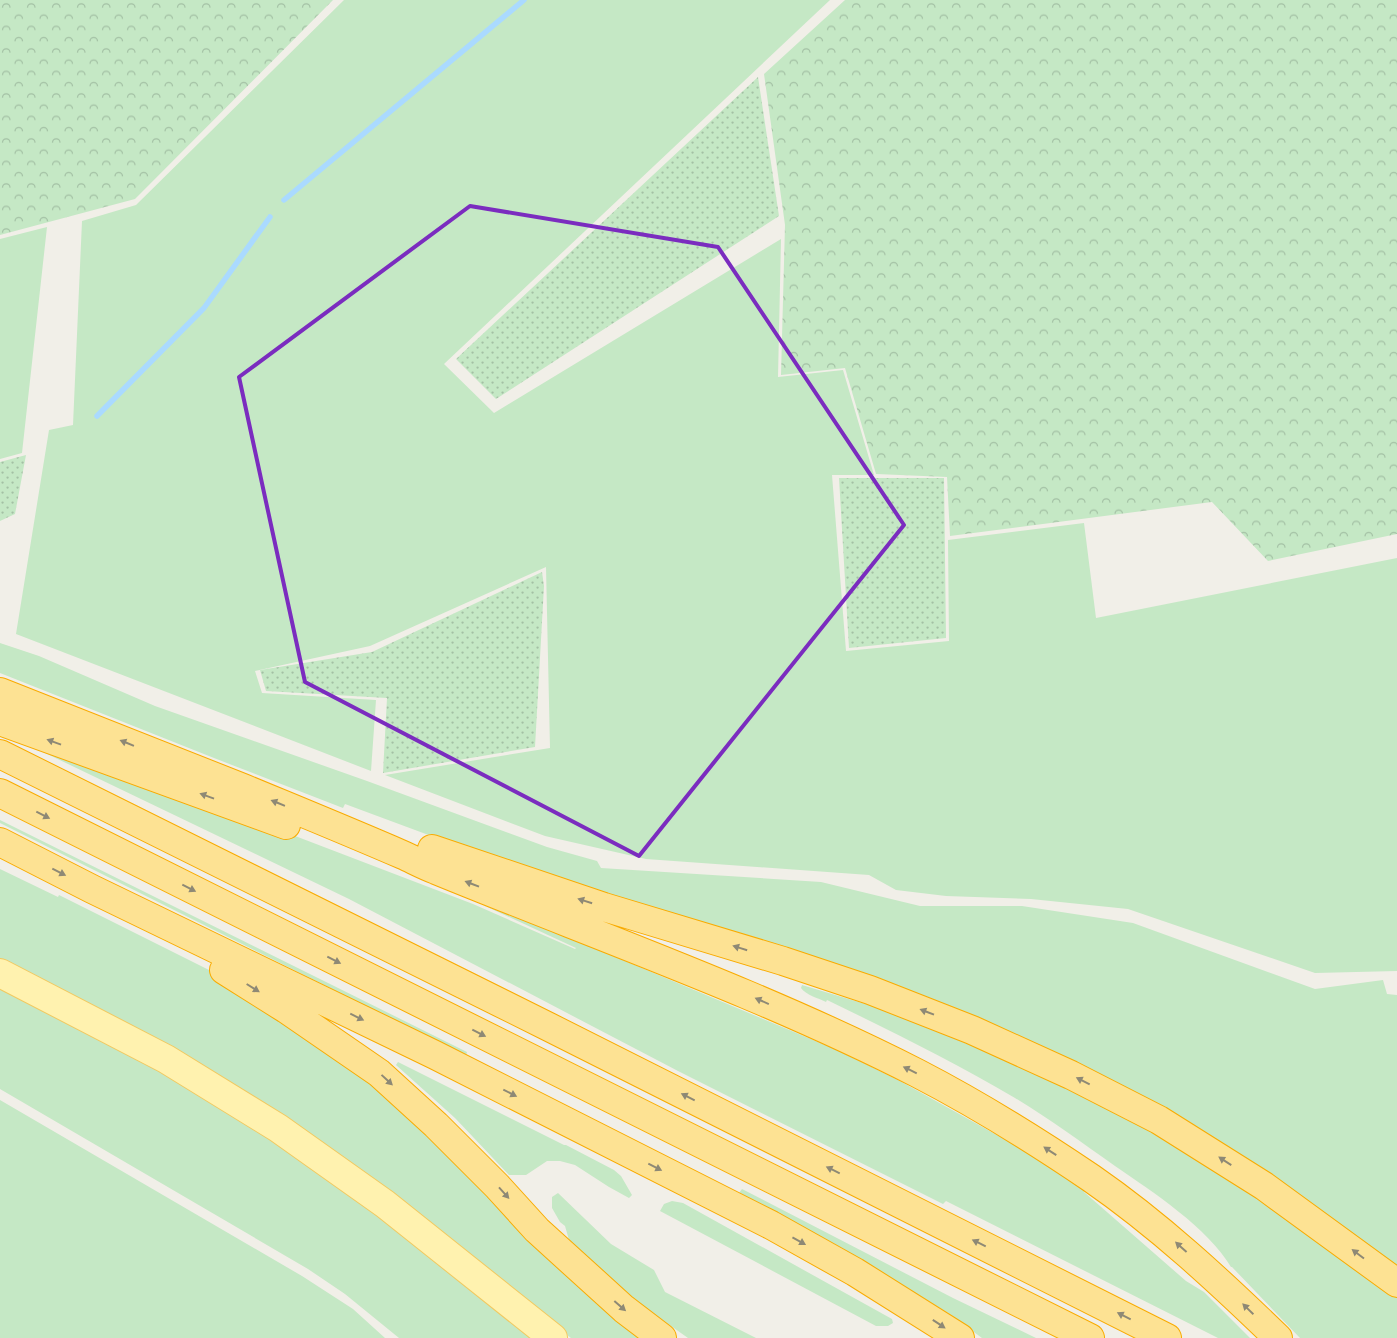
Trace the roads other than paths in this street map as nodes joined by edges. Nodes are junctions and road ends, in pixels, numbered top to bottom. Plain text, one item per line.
1 (0, 692) edge
2 (0, 721) edge
3 (0, 754) edge
4 (0, 793) edge
5 (317, 819) junction
6 (0, 842) edge
7 (404, 855) junction
8 (92, 889) junction
9 (0, 973) edge
10 (1397, 1283) edge
11 (553, 1338) edge
12 (662, 1338) edge
13 (960, 1338) edge
14 (1090, 1338) edge
15 (1167, 1338) edge
16 (1278, 1338) edge

5 -> 1 highway
7 -> 2 highway
15 -> 3 highway
4 -> 14 highway
5 - 7 highway
10 -> 5 highway
6 -> 8 highway
16 -> 7 highway
8 -> 12 highway
8 -> 13 highway
9 - 11 main road

